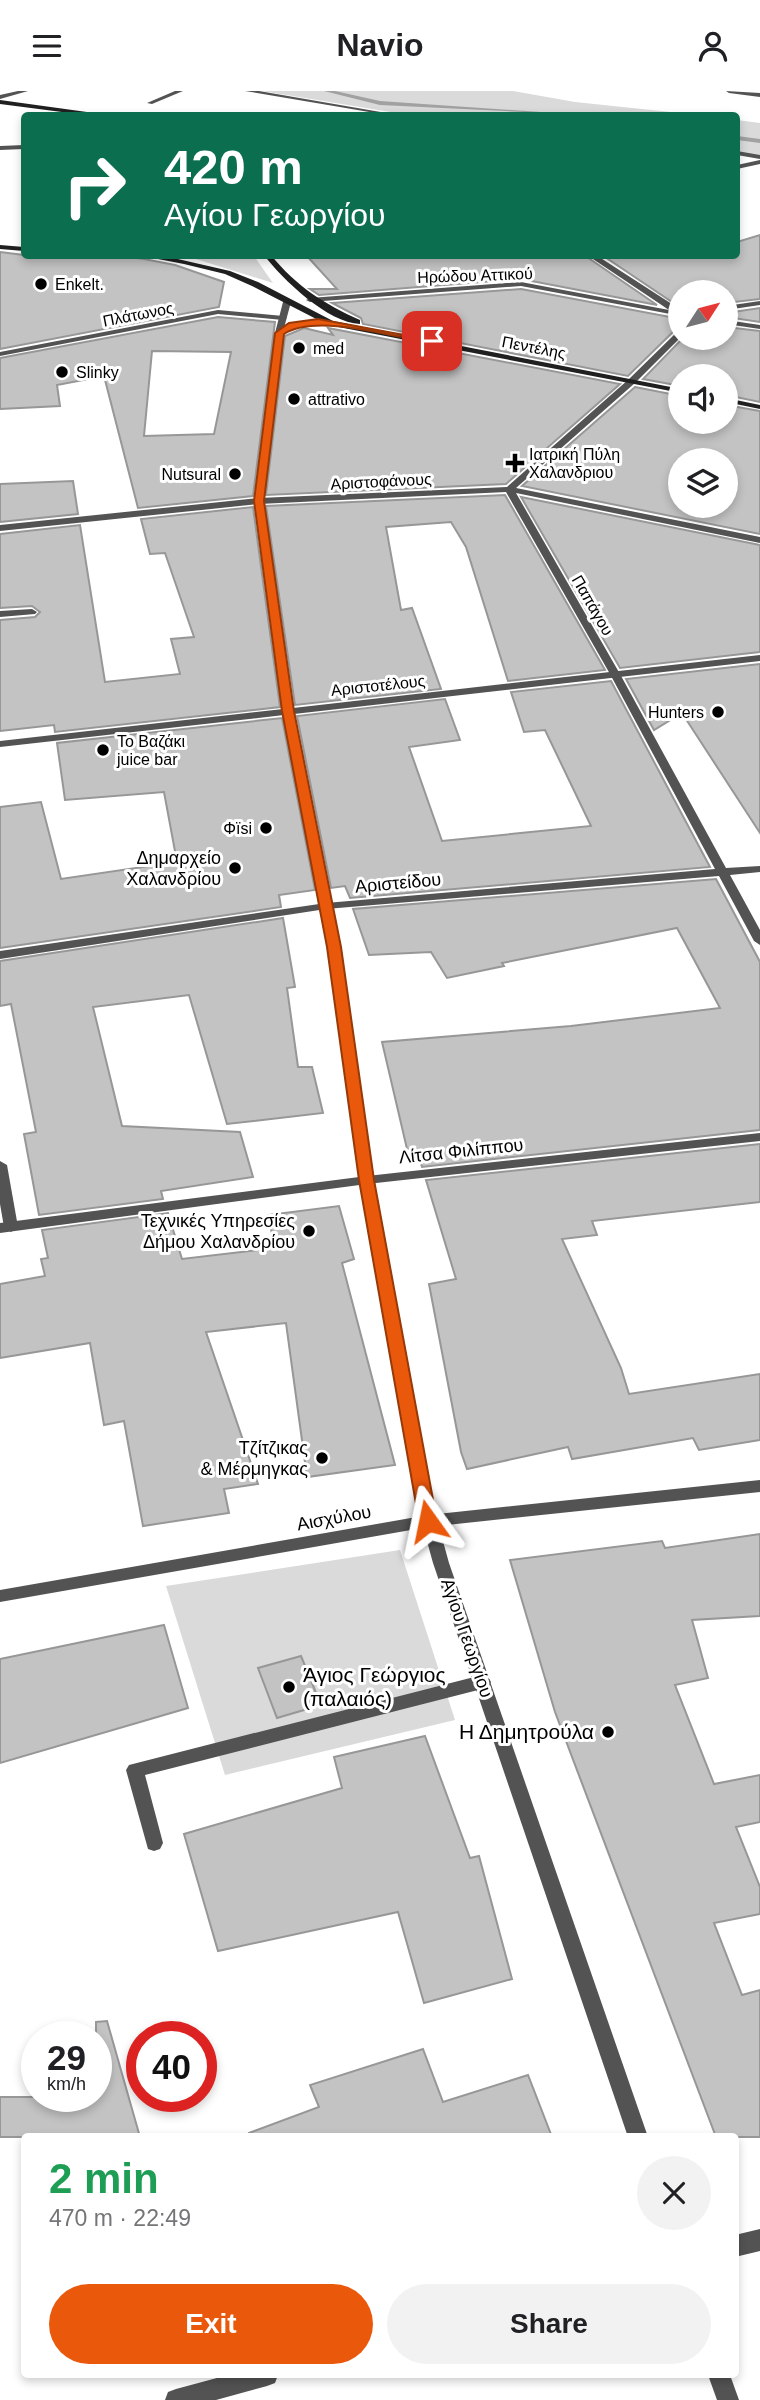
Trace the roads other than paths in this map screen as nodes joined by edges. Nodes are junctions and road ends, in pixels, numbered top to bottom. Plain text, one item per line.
1 (25, 91) edge
2 (180, 91) edge
3 (248, 91) edge
4 (729, 91) edge
5 (760, 95) edge
6 (0, 97) edge
7 (0, 102) edge
8 (150, 103) dead end
9 (72, 112) edge
10 (375, 112) edge
11 (21, 147) edge
12 (0, 148) edge
13 (740, 154) edge
14 (760, 160) edge
15 (740, 166) edge
16 (0, 247) edge
17 (21, 249) edge
18 (171, 259) edge
19 (270, 259) edge
20 (596, 259) edge
21 (288, 282) junction
22 (310, 300) junction
23 (287, 302) junction
24 (760, 303) edge
25 (668, 306) edge
26 (738, 306) edge
27 (668, 312) edge
28 (283, 318) junction
29 (331, 323) junction
30 (738, 324) edge
31 (760, 327) edge
32 (382, 331) junction
33 (279, 333) junction
34 (668, 346) edge
35 (0, 354) edge
36 (632, 381) junction
37 (668, 388) edge
38 (738, 402) edge
39 (760, 407) edge
40 (509, 489) junction
41 (259, 501) junction
42 (0, 528) edge
43 (760, 540) edge
44 (32, 612) dead end
45 (0, 614) edge
46 (760, 658) edge
47 (615, 674) junction
48 (288, 711) junction
49 (0, 744) edge
50 (760, 869) edge
51 (721, 873) junction
52 (326, 906) junction
53 (760, 941) edge
54 (0, 955) edge
55 (760, 1137) edge
56 (0, 1165) edge
57 (367, 1180) junction
58 (6, 1227) edge
59 (760, 1486) edge
60 (428, 1521) junction
61 (0, 1596) edge
62 (482, 1682) junction
63 (154, 1843) dead end
64 (637, 2133) edge
65 (760, 2240) edge
66 (739, 2245) edge
67 (256, 2378) edge
68 (720, 2378) edge
69 (176, 2400) edge
70 (728, 2400) edge

1 - 6 street
2 - 8 street
3 - 10 street
4 - 5 street
7 - 9 main road
11 - 12 street
13 - 14 street
14 - 15 street
16 - 17 main road
18 - 23 main road
19 - 21 main road
20 - 25 street
21 - 22 main road
21 - 23 main road
22 - 27 street, Ηρώδου Αττικού
22 - 32 main road
23 - 28 street, Αγίου Γεωργίου
23 - 29 main road
24 - 26 street
28 - 33 street, Αγίου Γεωργίου
28 - 35 street, Πλάτωνος
29 - 32 main road
29 - 33 street
30 - 31 street
32 - 36 main road, Πεντέλης
33 - 41 street, Αγίου Γεωργίου
34 - 36 street
36 - 37 main road, Πεντέλης
36 - 40 street
38 - 39 main road
40 - 41 street, Αριστοφάνους
40 - 43 street, Αριστοφάνους
40 - 47 street, Παπάγου
41 - 42 street, Αριστοφάνους
41 - 48 street, Αγίου Γεωργίου
44 - 45 street
46 - 47 street, Αριστοτέλους
47 - 48 street, Αριστοτέλους
47 - 51 street, Παπάγου
48 - 49 street, Αριστοτέλους
48 - 52 street, Αγίου Γεωργίου
50 - 51 street, Αριστείδου
51 - 52 street, Αριστείδου
51 - 53 street, Παπάγου
52 - 54 street, Αριστείδου
52 - 57 street, Αγίου Γεωργίου
55 - 57 street, Λίτσα Φιλίππου
56 - 58 street
57 - 58 street, Λίτσα Φιλίππου
57 - 60 street, Αγίου Γεωργίου
59 - 60 street, Αισχύλου
60 - 61 street, Αισχύλου
60 - 62 street, Αγίου Γεωργίου
62 - 63 street
62 - 64 street, Αγίου Γεωργίου
65 - 66 street
67 - 69 street
68 - 70 street

